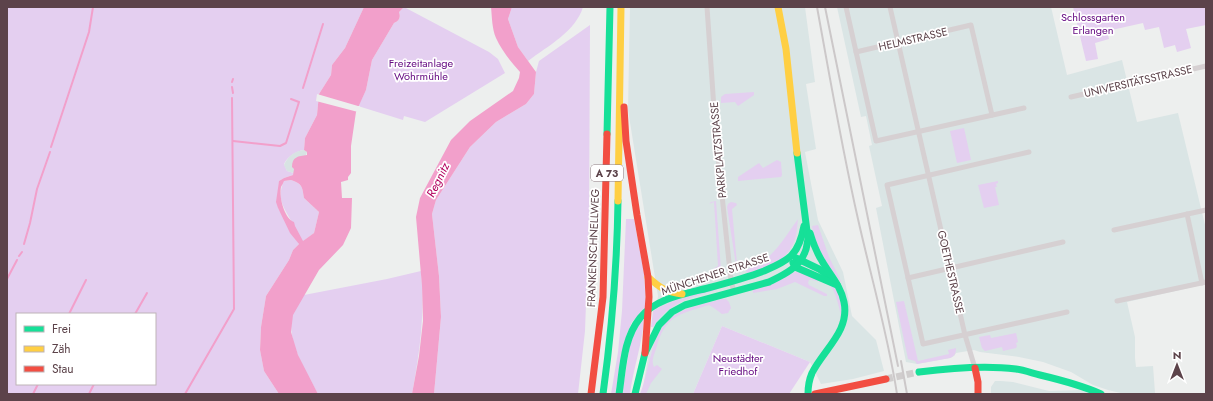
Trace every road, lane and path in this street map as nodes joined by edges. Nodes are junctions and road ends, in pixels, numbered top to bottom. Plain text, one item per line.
1 (610, 7) edge
2 (621, 7) edge
3 (707, 7) edge
4 (778, 7) edge
5 (846, 7) edge
6 (890, 7) edge
7 (898, 42) junction
8 (856, 52) junction
9 (1206, 66) edge
10 (619, 84) junction
11 (1071, 97) dead end
12 (1024, 108) dead end
13 (992, 115) junction
14 (918, 132) junction
15 (1029, 152) dead end
16 (928, 176) junction
17 (1206, 210) edge
18 (1187, 214) junction
19 (805, 218) junction
20 (1114, 230) dead end
21 (1063, 242) dead end
22 (791, 256) junction
23 (800, 260) junction
24 (795, 267) junction
25 (950, 268) junction
26 (648, 277) junction
27 (908, 278) junction
28 (731, 281) junction
29 (1204, 282) edge
30 (838, 287) junction
31 (734, 292) junction
32 (682, 294) junction
33 (1117, 301) dead end
34 (648, 309) junction
35 (1067, 312) dead end
36 (965, 335) junction
37 (645, 353) junction
38 (975, 368) junction
39 (919, 372) tunnel mouth
40 (886, 379) tunnel mouth
41 (591, 394) edge
42 (603, 394) edge
43 (619, 394) edge
44 (635, 394) edge
45 (808, 394) edge
46 (816, 394) edge
47 (978, 394) edge
48 (1100, 394) edge

1 - 41 main road, FRANKENSCHNELLWEG / A 73
2 - 10 main road, FRANKENSCHNELLWEG / A 73
3 - 28 street, PARKPLATZSTRASSE
4 - 19 main road, MÜNCHENER STRASSE
5 - 8 street
6 - 7 street
7 - 8 street, HELMSTRASSE
7 - 13 street, HELMSTRASSE
7 - 14 street
8 - 14 street
9 - 11 street, UNIVERSITÄTSSTRASSE
10 - 26 main road
10 - 42 main road, FRANKENSCHNELLWEG / A 73
12 - 13 street
13 - 14 street
14 - 16 street, GOETHESTRASSE
15 - 16 street
16 - 25 street, GOETHESTRASSE
16 - 27 street
17 - 18 street
18 - 20 street
18 - 29 street
19 - 22 main road, MÜNCHENER STRASSE
19 - 23 main road, MÜNCHENER STRASSE
19 - 30 main road
21 - 25 street
22 - 23 main road
22 - 24 main road
22 - 28 main road, MÜNCHENER STRASSE
23 - 24 main road, MÜNCHENER STRASSE
23 - 30 main road
24 - 30 main road
24 - 31 main road, MÜNCHENER STRASSE
25 - 27 street
25 - 36 street, GOETHESTRASSE
26 - 32 main road
26 - 34 main road
27 - 36 street
28 - 31 street, PARKPLATZSTRASSE
28 - 32 main road, MÜNCHENER STRASSE
29 - 33 street
30 - 45 main road
31 - 37 main road, MÜNCHENER STRASSE
32 - 34 main road, MÜNCHENER STRASSE
34 - 37 main road
34 - 43 main road, MÜNCHENER STRASSE
35 - 36 street
36 - 38 street, GOETHESTRASSE
37 - 44 main road, MÜNCHENER STRASSE
38 - 39 main road
38 - 47 main road
38 - 48 main road
40 - 46 main road

